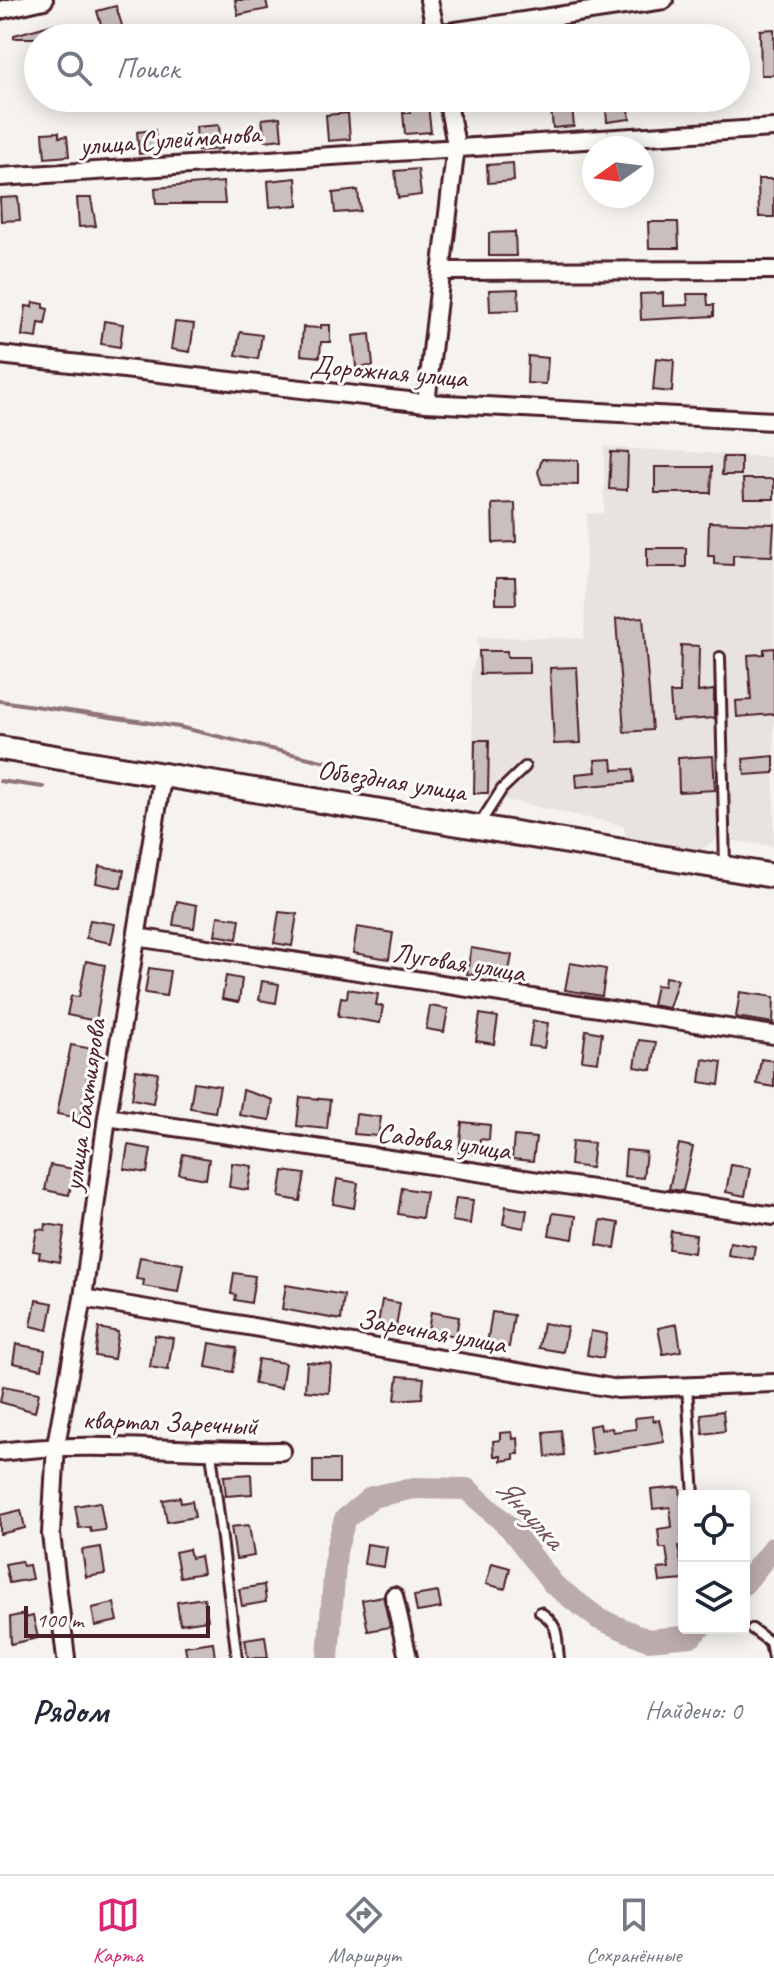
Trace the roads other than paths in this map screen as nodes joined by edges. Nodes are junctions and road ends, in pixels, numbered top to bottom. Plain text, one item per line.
1 (44, 0) edge
2 (429, 0) edge
3 (664, 0) edge
4 (0, 10) edge
5 (434, 24) edge
6 (512, 24) edge
7 (450, 112) edge
8 (774, 128) edge
9 (456, 145) junction
10 (0, 177) edge
11 (774, 270) edge
12 (442, 271) junction
13 (0, 355) edge
14 (426, 403) junction
15 (774, 421) edge
16 (720, 657) dead end
17 (0, 748) edge
18 (525, 767) dead end
19 (163, 772) junction
20 (478, 825) junction
21 (725, 868) junction
22 (774, 876) edge
23 (136, 937) junction
24 (774, 1035) edge
25 (107, 1117) junction
26 (774, 1216) edge
27 (83, 1298) junction
28 (774, 1383) edge
29 (687, 1387) junction
30 (56, 1445) junction
31 (282, 1451) dead end
32 (0, 1452) edge
33 (211, 1452) junction
34 (694, 1490) edge
35 (394, 1596) dead end
36 (540, 1612) dead end
37 (752, 1629) dead end
38 (66, 1658) edge
39 (237, 1658) edge
40 (408, 1658) edge
41 (559, 1658) edge
42 (773, 1658) edge

1 - 4 street
2 - 5 street
3 - 6 street
7 - 9 street
8 - 9 street, улица Сулейманова
9 - 10 street, улица Сулейманова
9 - 12 street
11 - 12 street
12 - 14 street
13 - 14 street, Дорожная улица
14 - 15 street, Дорожная улица
16 - 21 lane
17 - 19 main road, Объездная улица
18 - 20 lane
19 - 20 main road, Объездная улица
19 - 23 street, улица Бахтиярова
20 - 21 main road, Объездная улица
21 - 22 main road, Объездная улица
23 - 24 street, Луговая улица
23 - 25 street, улица Бахтиярова
25 - 26 street, Садовая улица
25 - 27 street, улица Бахтиярова
27 - 29 street, Заречная улица
27 - 30 street, улица Бахтиярова
28 - 29 street, Заречная улица
29 - 34 lane
30 - 32 street, квартал Заречный
30 - 33 street, квартал Заречный
30 - 38 street, квартал Заречный
31 - 33 street, квартал Заречный
33 - 39 lane
35 - 40 street
36 - 41 lane
37 - 42 lane

